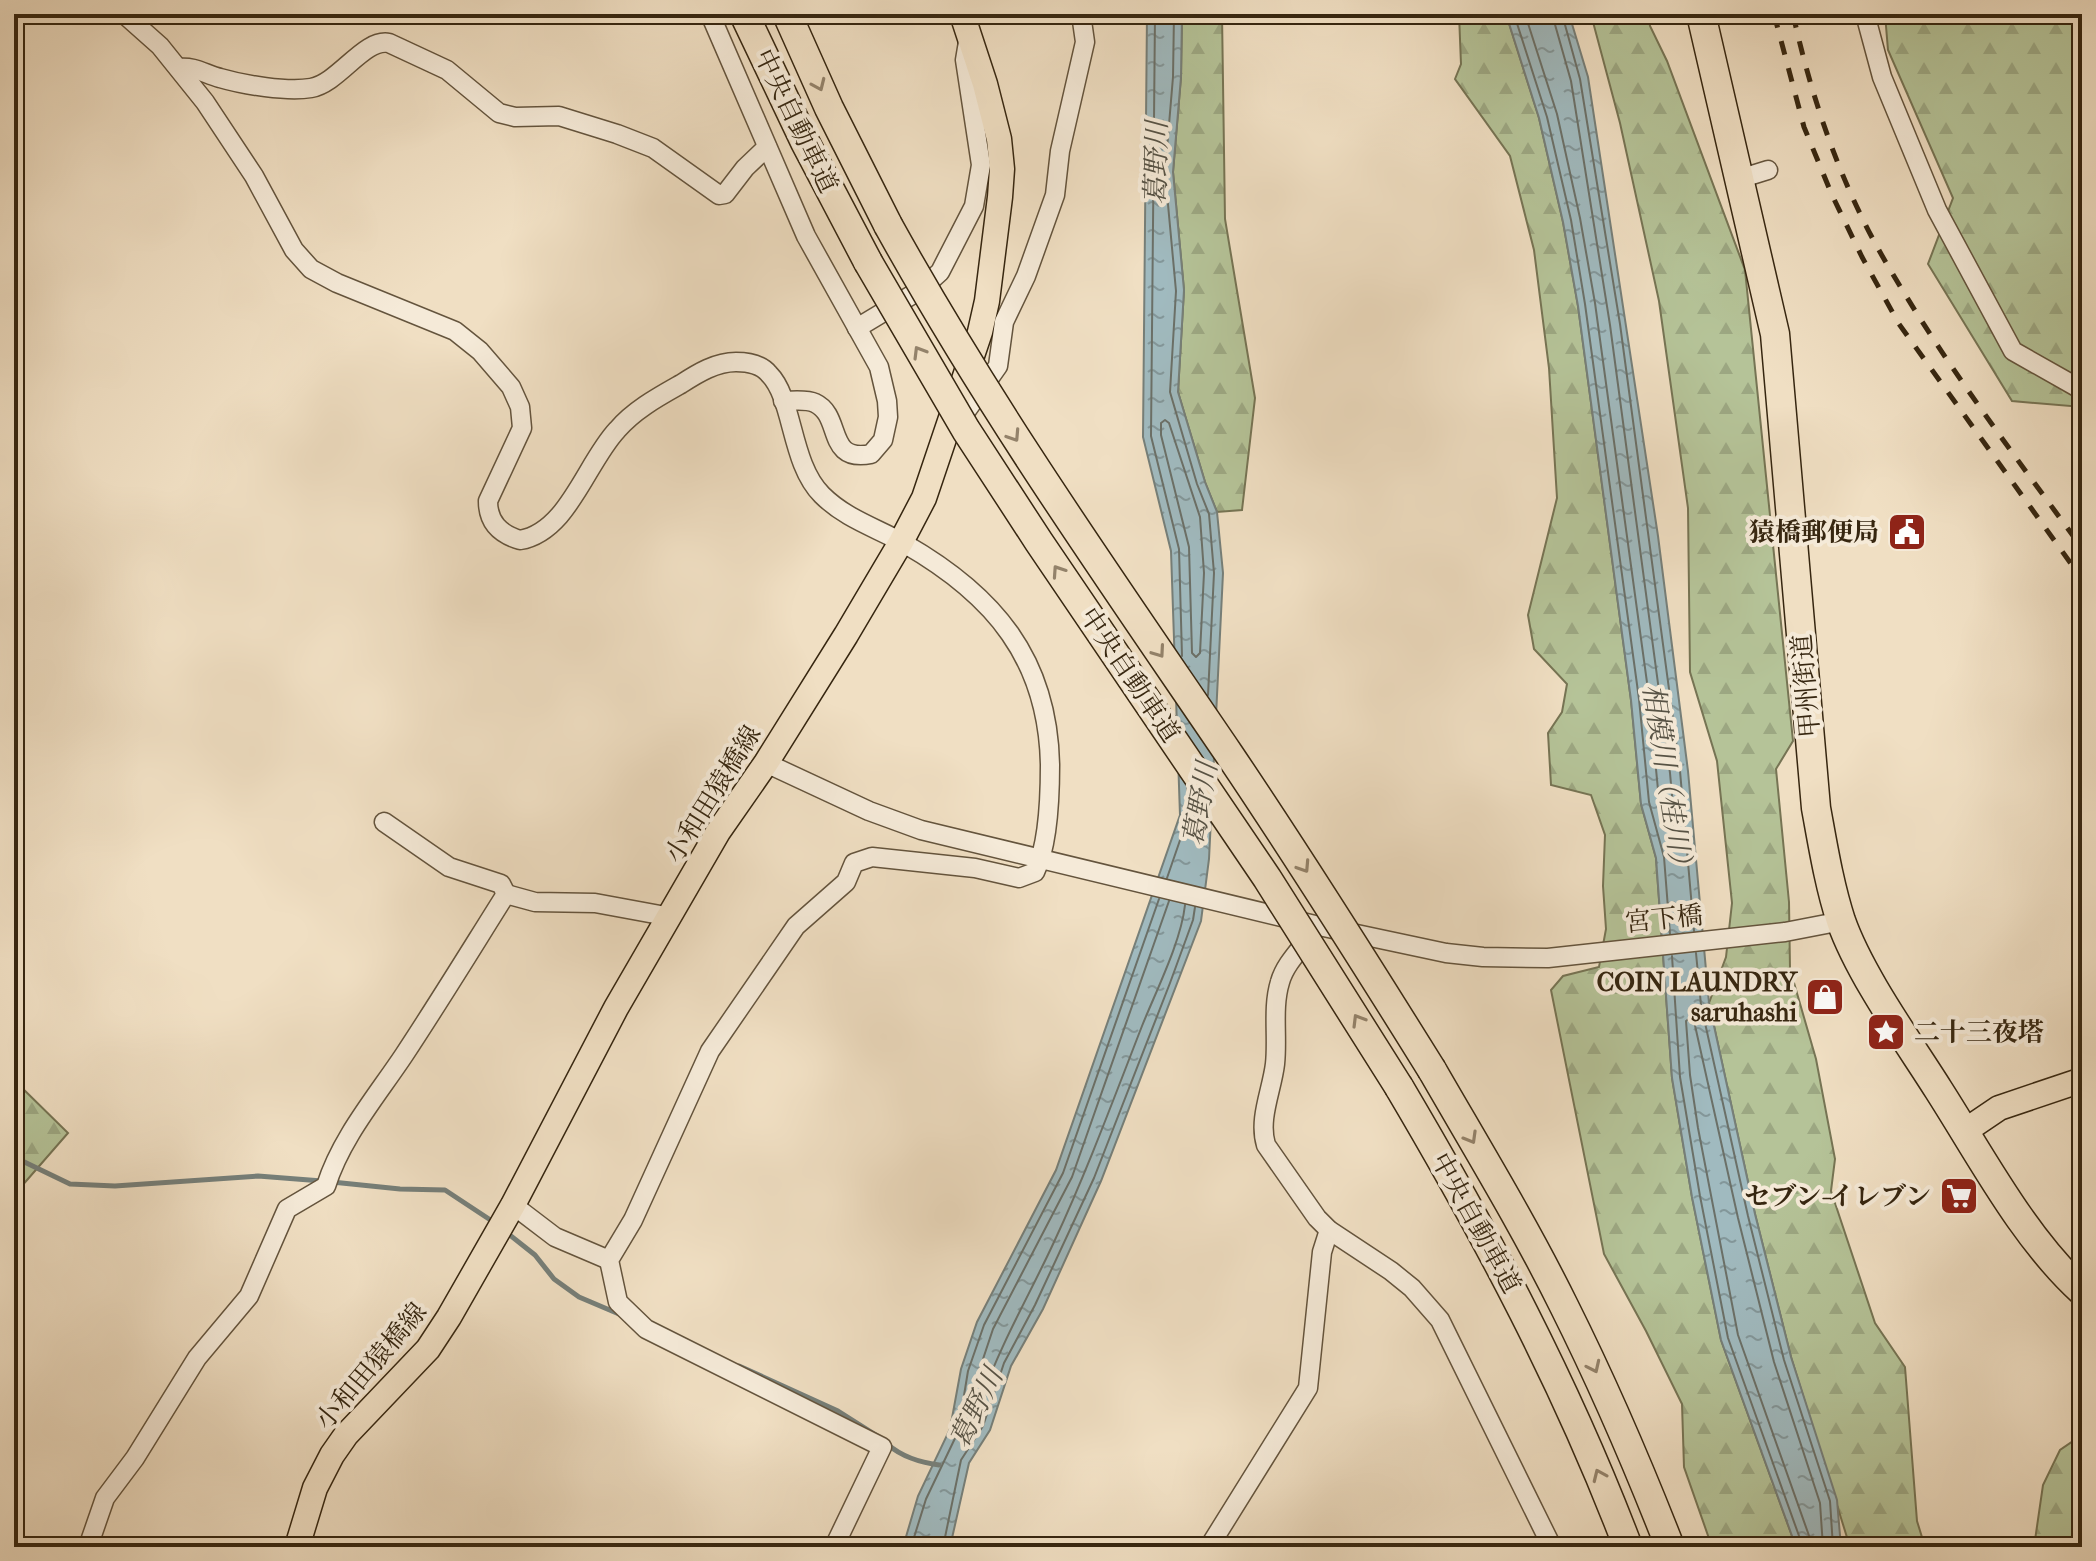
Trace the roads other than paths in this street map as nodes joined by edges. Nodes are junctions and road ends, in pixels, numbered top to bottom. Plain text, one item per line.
1 (124, 14) edge
2 (710, 14) edge
3 (744, 14) edge
4 (787, 14) edge
5 (1081, 14) edge
6 (1701, 14) edge
7 (1865, 14) edge
8 (965, 23) edge
9 (179, 68) junction
10 (767, 147) junction
11 (1768, 170) dead end
12 (1739, 179) junction
13 (857, 328) junction
14 (2082, 390) edge
15 (783, 401) junction
16 (944, 443) junction
17 (901, 542) junction
18 (766, 763) junction
19 (384, 822) dead end
20 (1041, 860) junction
21 (506, 894) junction
22 (671, 917) junction
23 (1842, 921) junction
24 (1319, 926) junction
25 (2082, 1080) edge
26 (1965, 1131) junction
27 (513, 1205) junction
28 (1329, 1230) junction
29 (609, 1260) junction
30 (2082, 1291) edge
31 (88, 1547) edge
32 (297, 1547) edge
33 (834, 1547) edge
34 (1209, 1547) edge
35 (1552, 1547) edge
36 (1628, 1547) edge
37 (1670, 1547) edge

1 - 9 street
2 - 10 street
36 -> 3 highway, 中央自動車道, bridge
4 -> 37 highway, 中央自動車道, bridge
5 - 16 street
6 - 12 highway, 甲州街道
7 - 14 street
8 - 13 street
8 - 16 main road, 小和田猿橋線
9 - 10 street
9 - 15 street
10 - 13 street
11 - 12 street
12 - 23 highway, 甲州街道
13 - 15 street
15 - 17 street
16 - 17 main road, 小和田猿橋線
17 - 18 main road, 小和田猿橋線
17 - 20 street
18 - 20 street, 宮下橋
18 - 22 main road, 小和田猿橋線
19 - 21 street
20 - 24 street, 宮下橋
20 - 29 street
21 - 22 street
21 - 31 street
22 - 27 main road, 小和田猿橋線
23 - 24 street, 宮下橋
23 - 26 highway, 甲州街道
24 - 28 street
25 - 26 main road
26 - 30 highway, 甲州街道
27 - 29 street
27 - 32 main road, 小和田猿橋線
28 - 34 street
28 - 35 street
29 - 33 street

